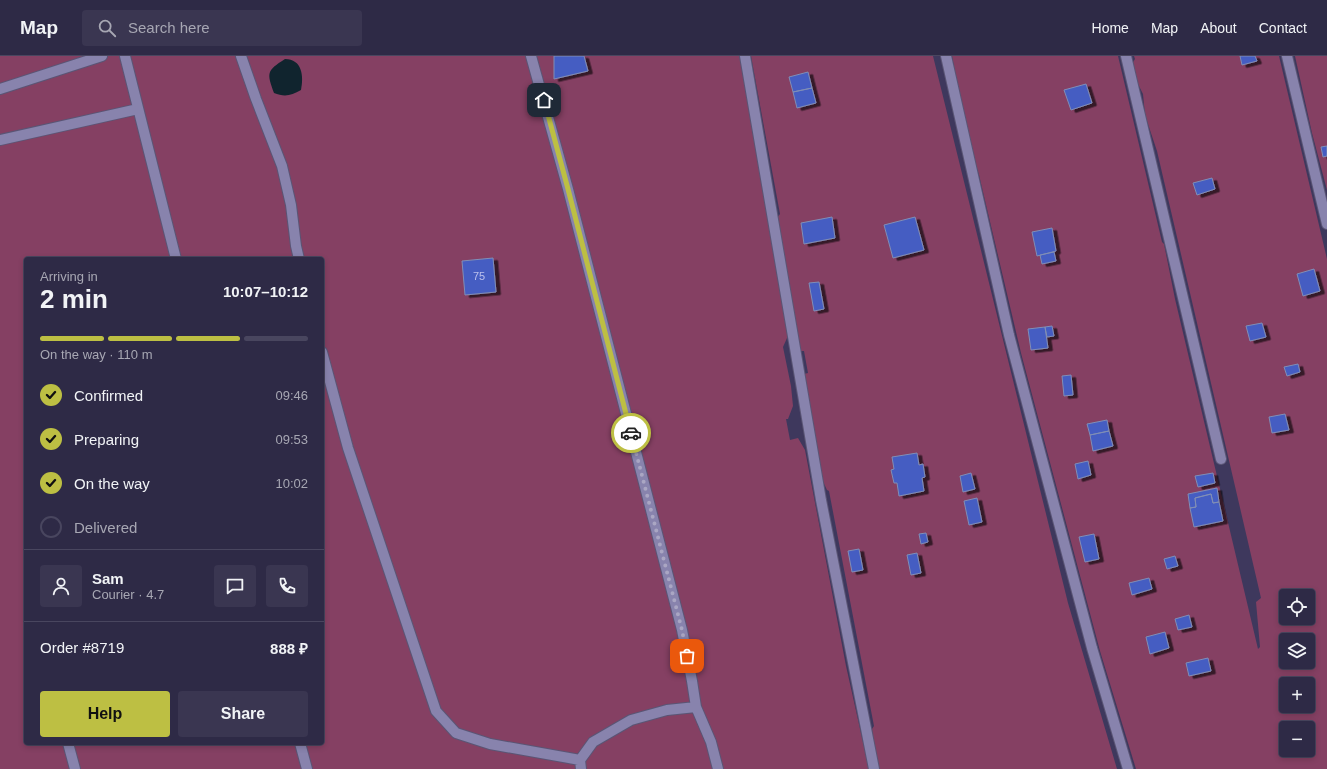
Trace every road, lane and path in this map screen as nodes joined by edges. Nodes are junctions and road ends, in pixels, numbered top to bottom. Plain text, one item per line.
1 (102, 56) edge
2 (125, 56) edge
3 (241, 56) edge
4 (531, 56) edge
5 (745, 56) edge
6 (946, 56) edge
7 (1126, 56) edge
8 (1286, 56) edge
9 (0, 89) edge
10 (138, 109) junction
11 (0, 140) edge
12 (1327, 224) edge
13 (175, 257) edge
14 (299, 257) edge
15 (324, 359) edge
16 (1221, 459) dead end
17 (696, 706) junction
18 (69, 745) edge
19 (301, 745) edge
20 (580, 764) edge
21 (75, 769) edge
22 (307, 769) edge
23 (718, 769) edge
24 (874, 769) edge
25 (1128, 769) edge

1 - 9 lane
2 - 10 lane
3 - 14 lane
4 - 17 lane
5 - 24 lane
6 - 25 lane
7 - 16 lane
8 - 12 lane
10 - 11 lane
10 - 13 lane
15 - 20 lane
17 - 20 lane
17 - 23 lane
18 - 21 lane
19 - 22 lane

